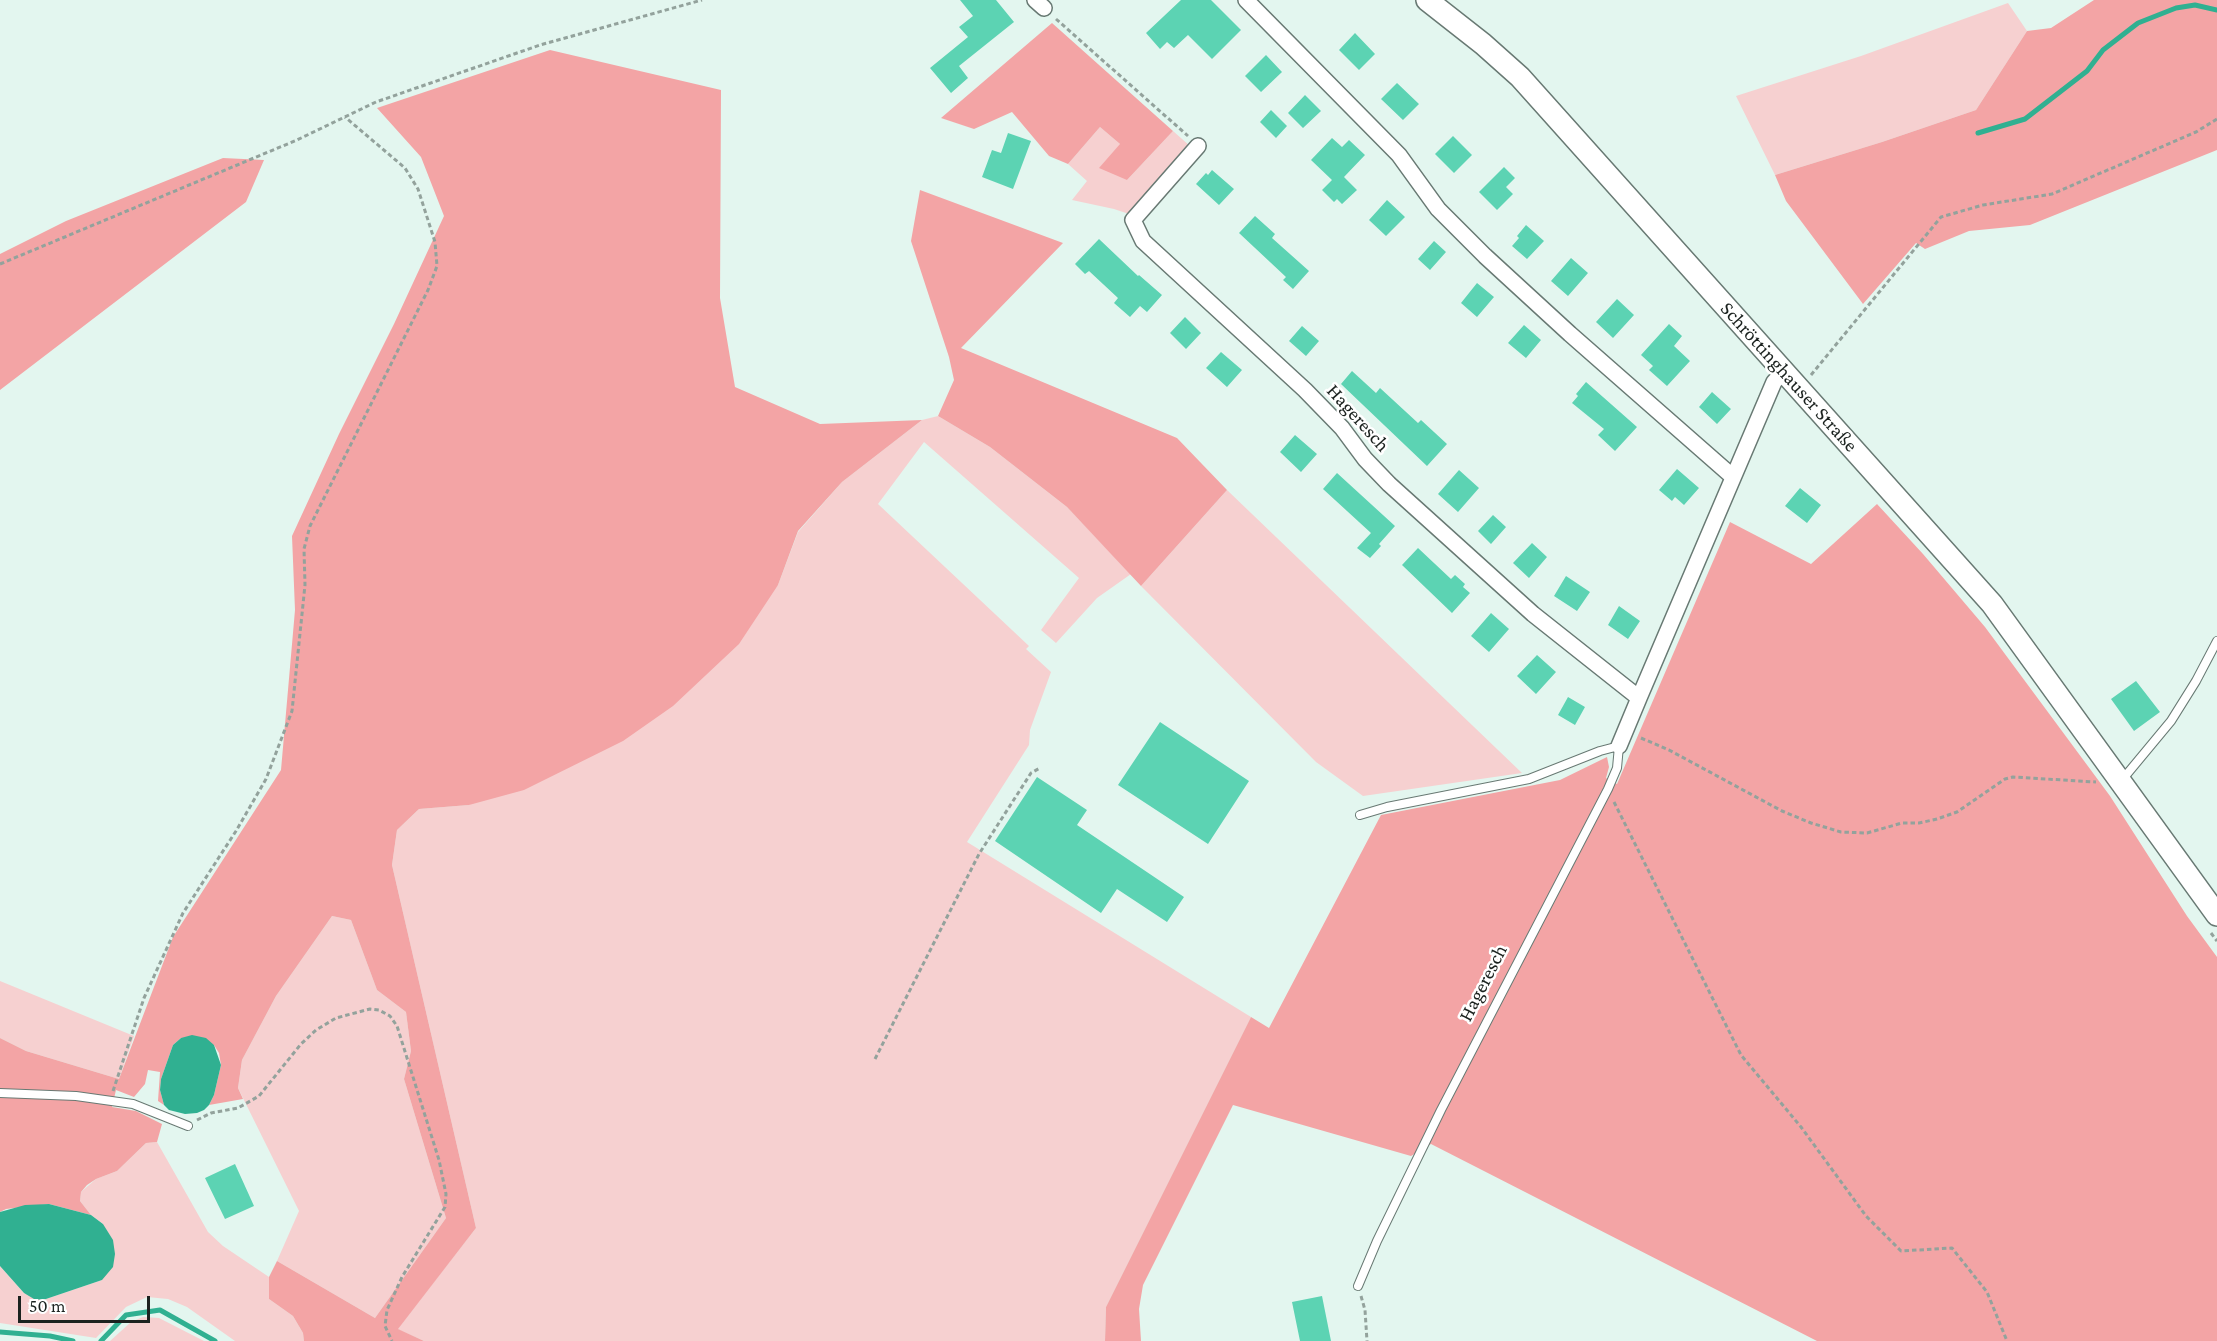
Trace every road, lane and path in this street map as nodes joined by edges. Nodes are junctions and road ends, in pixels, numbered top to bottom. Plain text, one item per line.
1 (702, 0) edge
2 (1246, 0) edge
3 (1427, 0) edge
4 (1039, 4) edge
5 (345, 117) junction
6 (2217, 119) edge
7 (1198, 146) joint
8 (0, 264) edge
9 (1785, 370) junction
10 (1800, 388) junction
11 (1734, 477) junction
12 (2217, 641) edge
13 (1639, 698) junction
14 (1625, 731) junction
15 (1618, 746) junction
16 (1040, 768) dead end
17 (2121, 781) junction
18 (1608, 789) junction
19 (1360, 815) dead end
20 (2217, 915) edge
21 (875, 1059) dead end
22 (0, 1094) edge
23 (109, 1101) junction
24 (188, 1126) joint
25 (1359, 1286) joint
26 (392, 1341) edge
27 (1367, 1341) edge
28 (2007, 1341) edge

1 - 5 path
2 - 11 street
3 - 9 main road, Schröttinghauser Straße
4 - 7 path
5 - 8 path
5 - 23 path
6 - 10 path
7 - 13 street, Hageresch
9 - 10 main road, Schröttinghauser Straße
9 - 11 street, Hageresch
10 - 17 main road, Schröttinghauser Straße
11 - 13 street, Hageresch
12 - 17 lane
13 - 14 street, Hageresch
14 - 15 street, Hageresch
14 - 17 path
15 - 18 lane, Hageresch
15 - 19 lane
16 - 21 path
17 - 20 main road, Schröttinghauser Straße
18 - 25 lane, Hageresch
18 - 28 path
22 - 23 lane
23 - 24 lane
24 - 26 path
25 - 27 path

